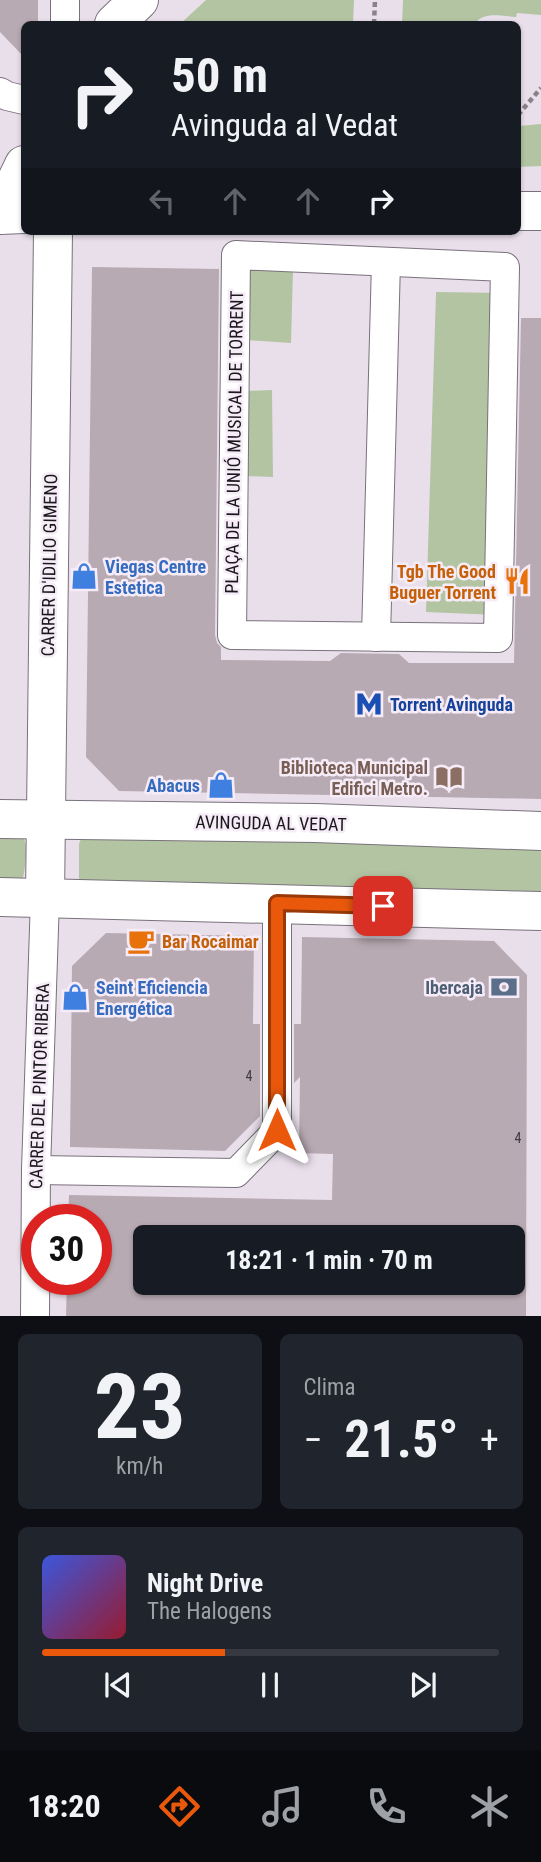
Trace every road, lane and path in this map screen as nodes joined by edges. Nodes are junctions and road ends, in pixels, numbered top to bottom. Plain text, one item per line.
1 (65, 0) edge
2 (375, 0) edge
3 (65, 21) edge
4 (374, 21) edge
5 (541, 88) edge
6 (0, 92) edge
7 (21, 99) edge
8 (521, 111) edge
9 (21, 172) edge
10 (521, 211) edge
11 (541, 211) edge
12 (0, 218) edge
13 (21, 219) edge
14 (53, 235) edge
15 (386, 262) junction
16 (376, 636) junction
17 (0, 819) edge
18 (45, 820) junction
19 (541, 831) edge
20 (0, 897) edge
21 (45, 898) junction
22 (277, 903) junction
23 (541, 911) edge
24 (36, 1170) junction
25 (35, 1316) edge

1 - 3 street
2 - 4 path
5 - 8 path
6 - 7 street
9 - 12 street
10 - 11 street
12 - 13 street
14 - 18 street, CARRER D'IDILIO GIMENO
15 - 16 street
15 - 16 street, PLAÇA DE LA UNIÓ MUSICAL DE TORRENT
15 - 16 street, PLAÇA DE LA UNIÓ MUSICAL DE TORRENT
17 - 18 street, AVINGUDA AL VEDAT
18 - 19 street, AVINGUDA AL VEDAT
18 - 21 street, CARRER D'IDILIO GIMENO
20 - 21 street
21 - 22 street
21 - 24 street, CARRER DEL PINTOR RIBERA
22 - 23 street
22 - 24 street
24 - 25 street, CARRER DEL PINTOR RIBERA

